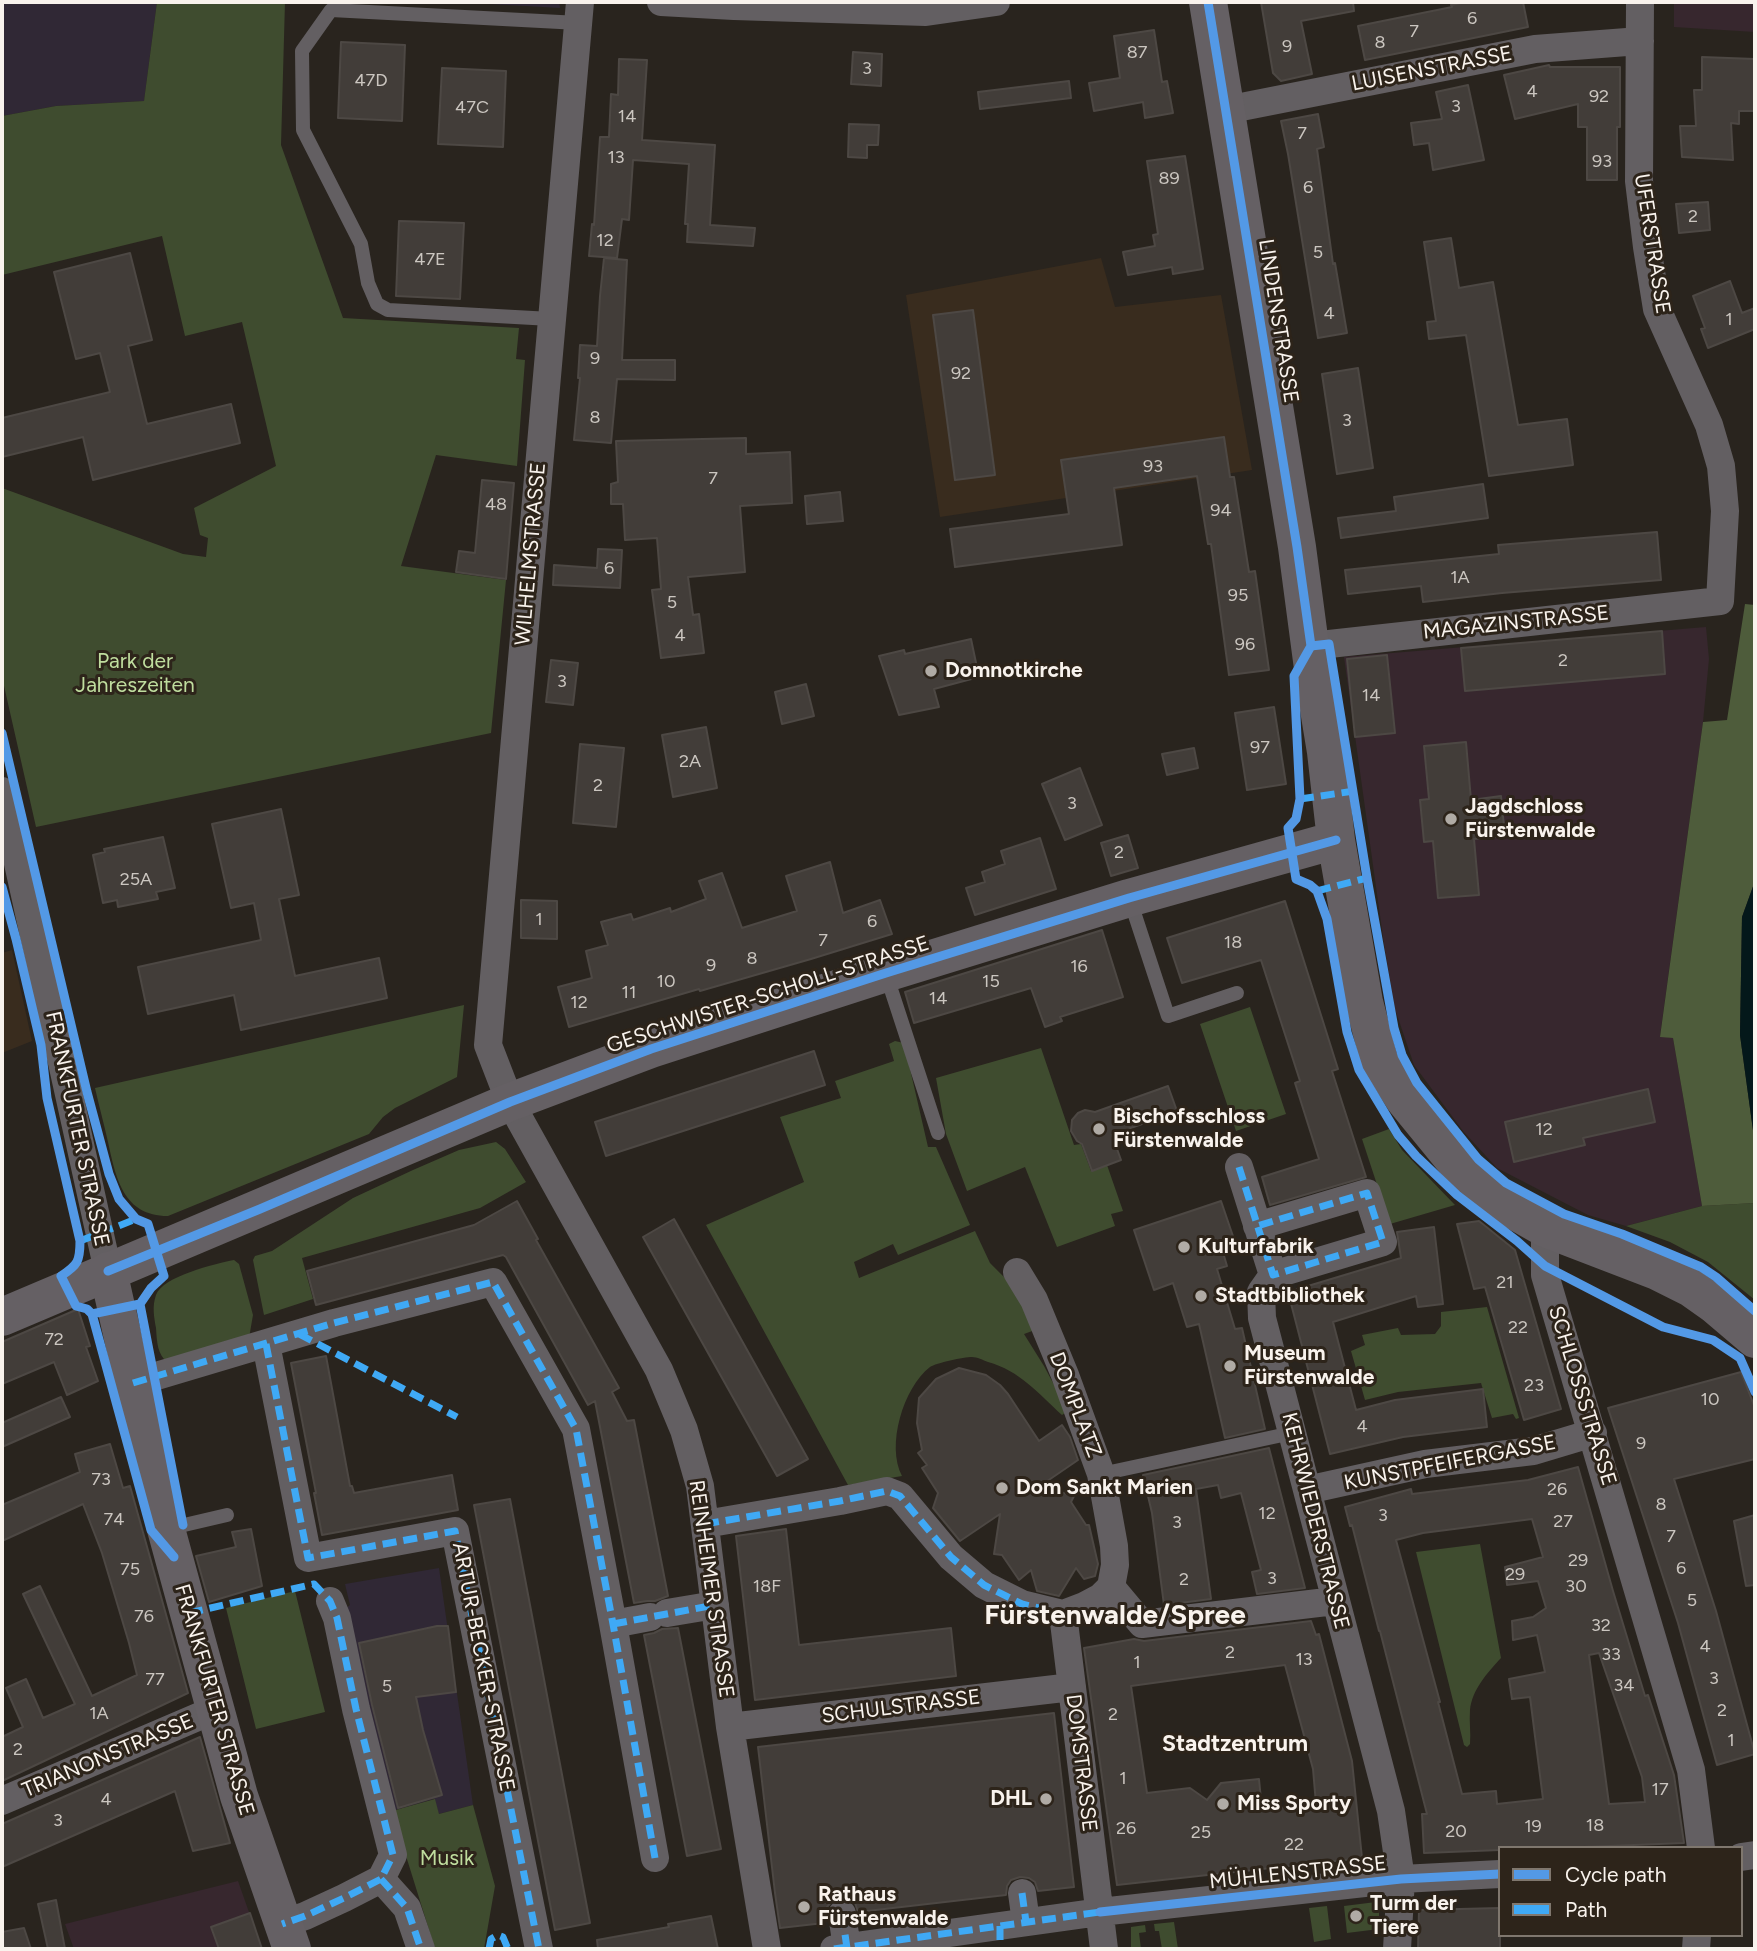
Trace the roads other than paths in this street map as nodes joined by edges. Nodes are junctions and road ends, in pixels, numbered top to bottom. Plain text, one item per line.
1 (661, 2) edge
2 (996, 2) edge
3 (1208, 2) edge
4 (1640, 2) edge
5 (580, 12) edge
6 (1640, 41) junction
7 (1226, 110) junction
8 (551, 319) junction
9 (1720, 601) joint
10 (1311, 646) junction
11 (2, 792) edge
12 (1336, 840) junction
13 (1129, 898) junction
14 (886, 973) junction
15 (1237, 993) dead end
16 (510, 1102) junction
17 (938, 1133) dead end
18 (1239, 1167) dead end
19 (1257, 1226) junction
20 (1545, 1228) junction
21 (108, 1271) junction
22 (1017, 1272) dead end
23 (1273, 1275) junction
24 (2, 1317) edge
25 (1755, 1339) edge
26 (266, 1344) junction
27 (133, 1383) junction
28 (1292, 1433) junction
29 (1593, 1433) junction
30 (1101, 1475) junction
31 (1307, 1490) junction
32 (227, 1515) dead end
33 (705, 1524) junction
34 (166, 1529) junction
35 (1111, 1587) junction
36 (330, 1601) dead end
37 (1335, 1601) junction
38 (715, 1605) junction
39 (1063, 1614) junction
40 (613, 1624) junction
41 (1072, 1687) junction
42 (216, 1711) junction
43 (730, 1727) junction
44 (2, 1801) edge
45 (1701, 1846) edge
46 (654, 1858) dead end
47 (1498, 1874) edge
48 (381, 1879) junction
49 (1401, 1880) junction
50 (1022, 1893) dead end
51 (1100, 1912) junction
52 (842, 1914) dead end
53 (1009, 1933) edge
54 (287, 1937) edge
55 (841, 1948) edge
56 (421, 1949) edge
57 (539, 1949) edge
58 (767, 1949) edge
59 (1104, 1949) edge
60 (1397, 1949) edge

1 - 2 street
3 - 7 street, LINDENSTRASSE
4 - 6 street, UFERSTRASSE
5 - 8 street, WILHELMSTRASSE
5 - 8 lane
6 - 7 street, LUISENSTRASSE
6 - 9 street, UFERSTRASSE
7 - 10 street, LINDENSTRASSE
8 - 16 street, WILHELMSTRASSE
9 - 10 street, MAGAZINSTRASSE
10 - 12 street, LINDENSTRASSE
11 - 21 street, FRANKFURTER STRASSE
12 - 13 street, GESCHWISTER-SCHOLL-STRASSE
12 - 20 street
13 - 14 street, GESCHWISTER-SCHOLL-STRASSE
13 - 15 lane
14 - 16 street, GESCHWISTER-SCHOLL-STRASSE
14 - 17 lane
16 - 21 street, GESCHWISTER-SCHOLL-STRASSE
16 - 33 street, REINHEIMER STRASSE
18 - 19 street
19 - 23 street
19 - 23 street
20 - 25 street
20 - 29 street, SCHLOSSSTRASSE
21 - 24 street, GESCHWISTER-SCHOLL-STRASSE
21 - 27 street, FRANKFURTER STRASSE
22 - 30 street, DOMPLATZ
23 - 28 street, KEHRWIEDERSTRASSE
26 - 27 street
26 - 40 street
26 - 57 street, ARTUR-BECKER-STRASSE
27 - 34 street, FRANKFURTER STRASSE
28 - 30 lane
28 - 31 street, KEHRWIEDERSTRASSE
29 - 31 street, KUNSTPFEIFERGASSE
29 - 45 street, SCHLOSSSTRASSE
30 - 35 street, DOMPLATZ
31 - 37 street, KEHRWIEDERSTRASSE
32 - 34 lane
33 - 38 street, REINHEIMER STRASSE
33 - 39 street
34 - 42 street, FRANKFURTER STRASSE
35 - 37 street
35 - 39 street
36 - 48 street
37 - 49 street, KEHRWIEDERSTRASSE
38 - 40 street
38 - 43 street, REINHEIMER STRASSE
39 - 41 street, DOMSTRASSE
40 - 46 street
41 - 43 street, SCHULSTRASSE
41 - 51 street, DOMSTRASSE
42 - 44 street, TRIANONSTRASSE
42 - 54 street, FRANKFURTER STRASSE
43 - 58 street, REINHEIMER STRASSE
47 - 49 street, MÜHLENSTRASSE
48 - 54 street
48 - 56 street
49 - 51 street, MÜHLENSTRASSE
49 - 60 street, KEHRWIEDERSTRASSE
50 - 53 street
51 - 53 street, MÜHLENSTRASSE
51 - 59 street, DOMSTRASSE
52 - 55 street
53 - 55 street, MÜHLENSTRASSE

